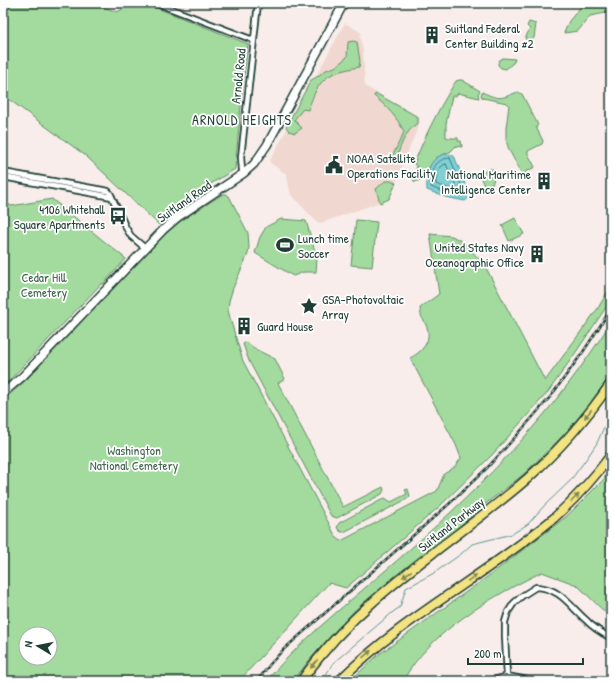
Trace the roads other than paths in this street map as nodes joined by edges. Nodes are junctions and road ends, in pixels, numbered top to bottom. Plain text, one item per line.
1 (156, 3) edge
2 (258, 3) edge
3 (344, 3) edge
4 (253, 40) junction
5 (3, 172) edge
6 (244, 174) junction
7 (3, 177) edge
8 (112, 197) junction
9 (145, 248) junction
10 (611, 383) edge
11 (3, 393) edge
12 (611, 455) edge
13 (611, 638) edge
14 (507, 678) edge
15 (611, 678) edge
16 (301, 681) edge
17 (339, 681) edge
18 (491, 681) edge
19 (533, 681) edge
20 (609, 681) edge

1 - 4 street
2 - 4 street, Arnold Road
3 - 6 main road, Suitland Road
4 - 6 street, Arnold Road
5 - 8 street
6 - 9 main road, Suitland Road
7 - 8 street
8 - 9 street
9 - 11 main road, Suitland Road
10 -> 16 highway, Suitland Parkway
17 -> 12 highway
13 - 14 street
14 - 18 street
14 - 19 street
15 - 20 street

